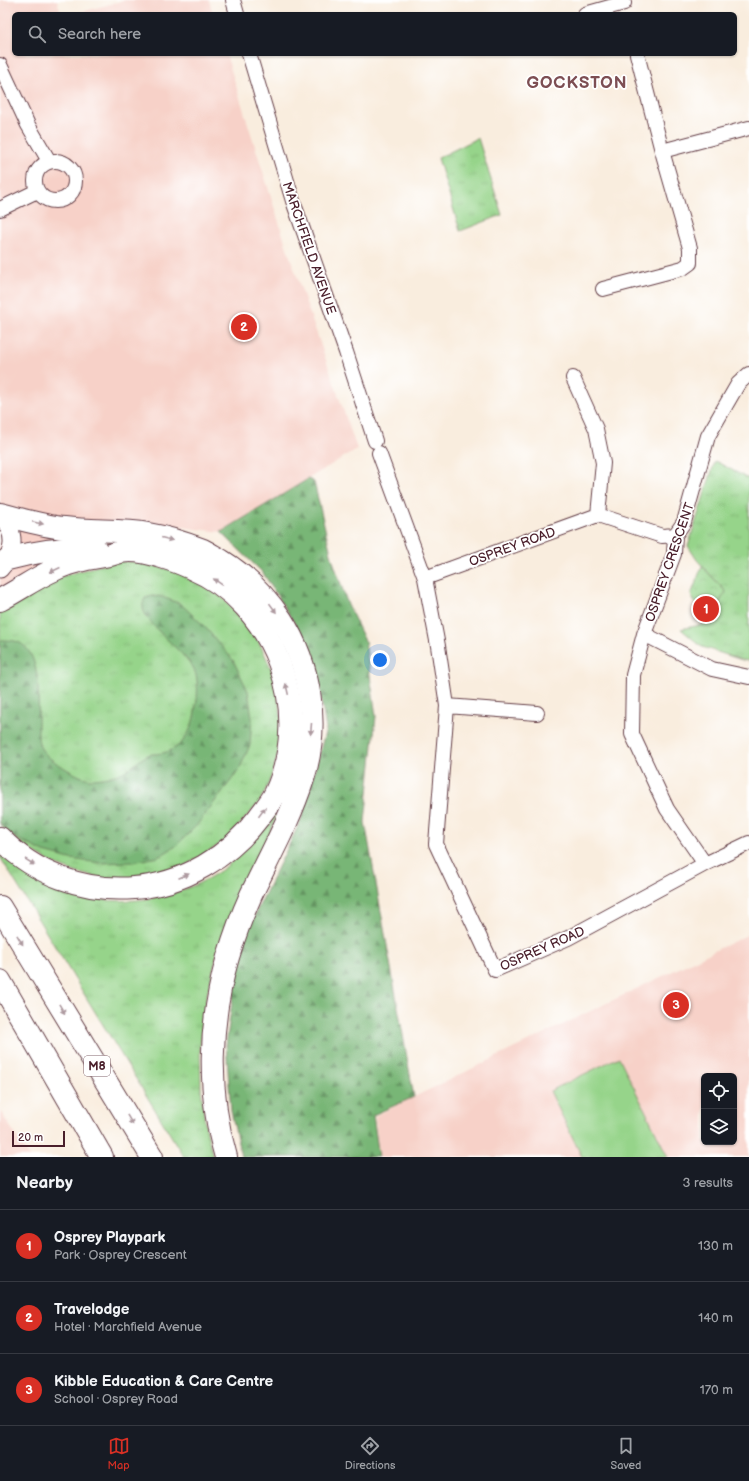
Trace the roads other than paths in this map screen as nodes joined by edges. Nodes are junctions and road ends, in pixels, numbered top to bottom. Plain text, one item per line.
1 (233, 0) edge
2 (624, 6) edge
3 (236, 12) edge
4 (595, 12) edge
5 (250, 56) edge
6 (638, 56) edge
7 (0, 65) edge
8 (749, 128) edge
9 (662, 151) junction
10 (49, 161) junction
11 (38, 191) junction
12 (0, 209) edge
13 (603, 289) dead end
14 (749, 374) edge
15 (573, 378) dead end
16 (377, 447) joint
17 (0, 514) edge
18 (598, 515) junction
19 (0, 518) edge
20 (675, 535) junction
21 (131, 551) junction
22 (4, 564) edge
23 (425, 578) junction
24 (0, 600) edge
25 (644, 634) junction
26 (749, 677) edge
27 (447, 706) junction
28 (537, 713) dead end
29 (0, 838) edge
30 (749, 843) edge
31 (705, 864) junction
32 (0, 907) edge
33 (4, 989) edge
34 (102, 1157) edge
35 (111, 1157) edge
36 (152, 1157) edge
37 (226, 1157) edge

1 - 3 street
2 - 4 street
5 - 16 street, MARCHFIELD AVENUE
6 - 9 street
7 - 10 street
8 - 9 street
9 - 13 street
10 - 11 street
10 - 11 street
11 - 12 street
14 - 20 street, OSPREY CRESCENT
15 - 18 street
16 - 23 street, OSPREY ROAD
17 -> 37 highway
18 - 20 street
18 - 23 street, OSPREY ROAD
19 - 22 street
20 - 25 street, OSPREY CRESCENT
21 - 22 highway
21 -> 24 highway
29 -> 21 highway
23 - 27 street, OSPREY ROAD
25 - 26 street
25 - 31 street, OSPREY CRESCENT
27 - 28 street
27 - 31 street, OSPREY ROAD
30 - 31 street, OSPREY ROAD
32 -> 36 highway, M8
33 - 34 highway
33 - 35 highway

